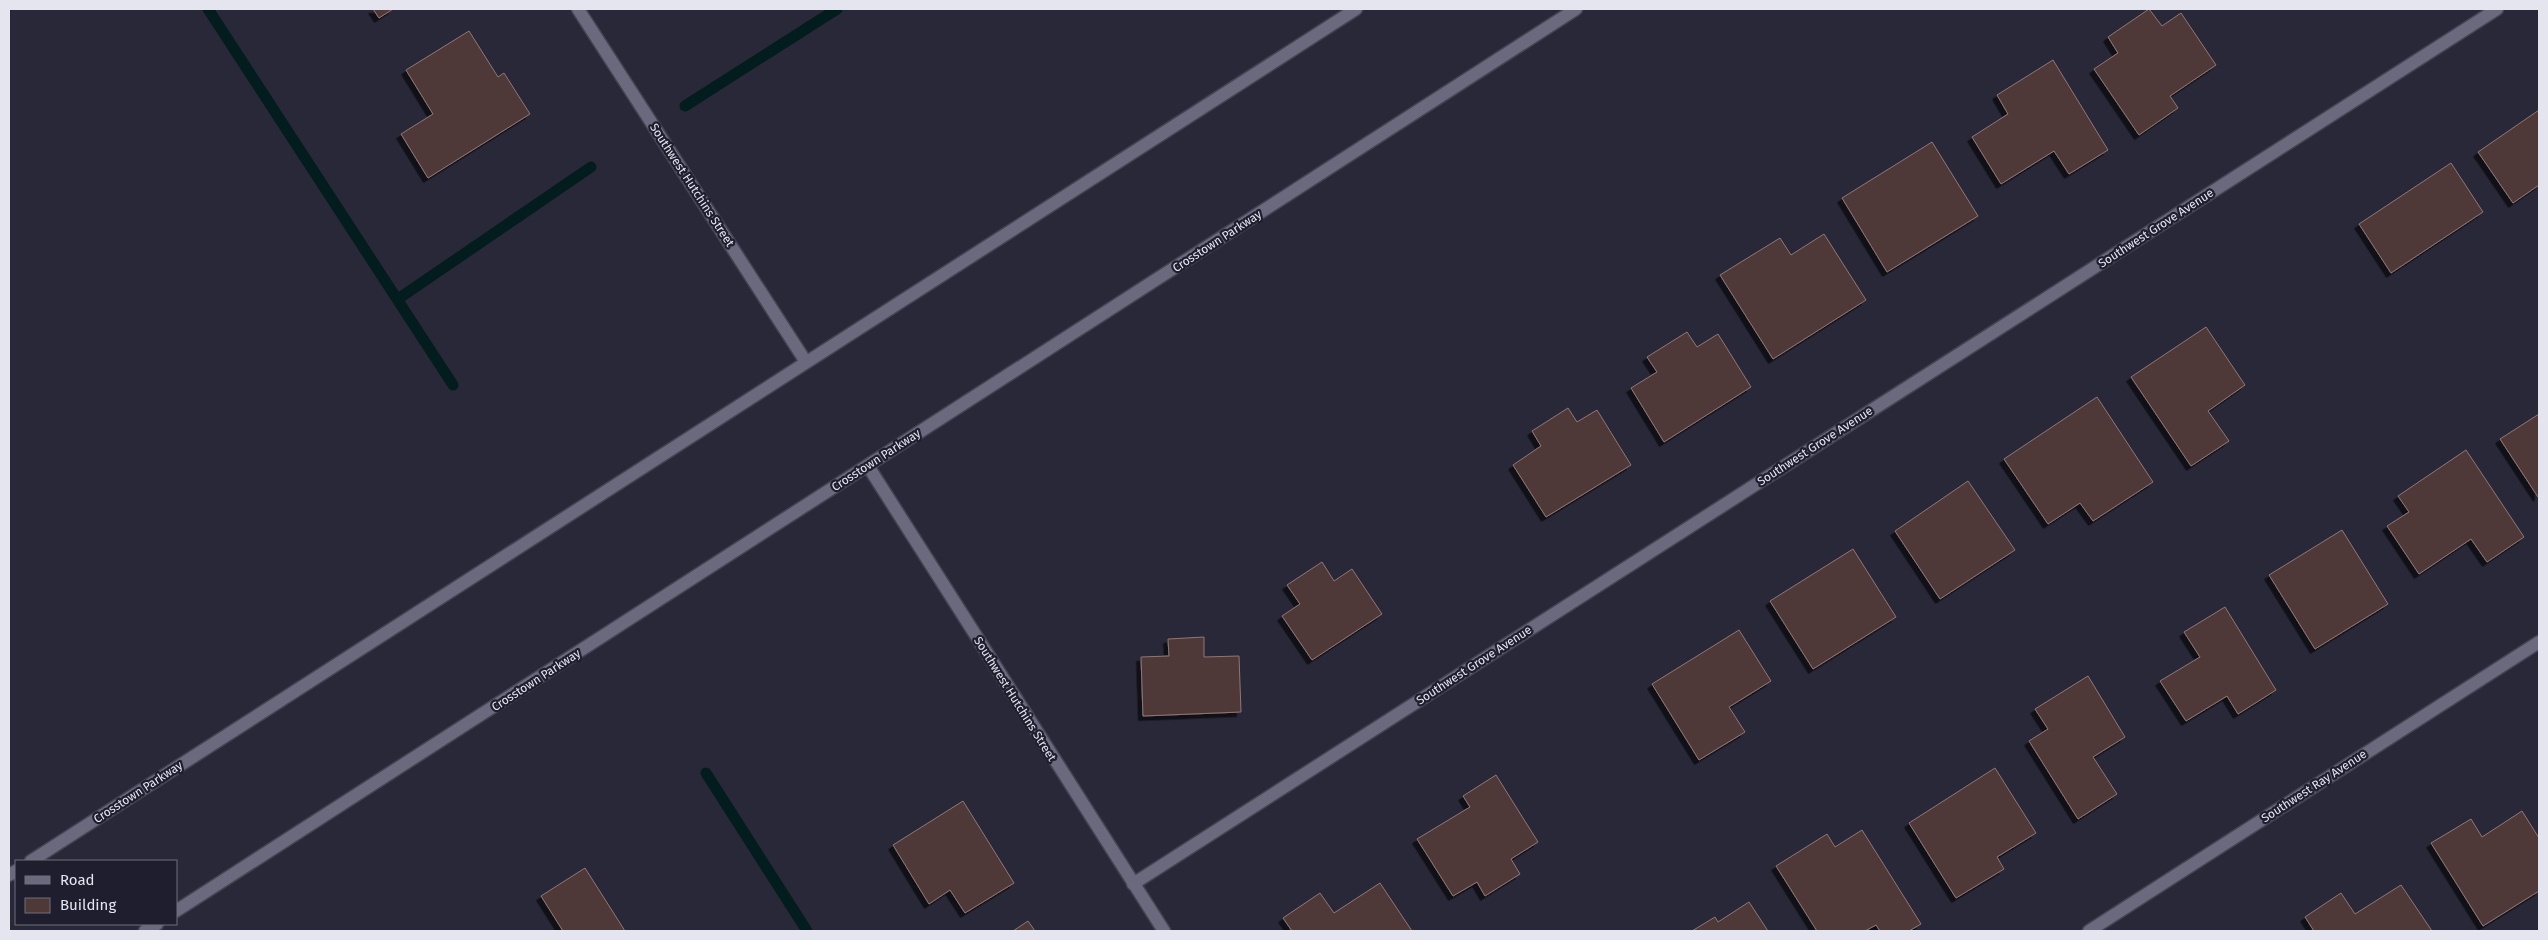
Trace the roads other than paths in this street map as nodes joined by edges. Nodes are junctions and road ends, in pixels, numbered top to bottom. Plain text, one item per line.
1 (578, 9) edge
2 (1356, 9) edge
3 (1576, 9) edge
4 (2497, 9) edge
5 (806, 362) junction
6 (868, 466) junction
7 (2539, 642) edge
8 (33, 860) edge
9 (1133, 884) junction
10 (178, 910) edge
11 (1164, 931) edge
12 (2089, 931) edge

1 - 5 main road, Southwest Hutchins Street
2 - 5 main road, Crosstown Parkway
3 - 6 main road, Crosstown Parkway
4 - 9 main road, Southwest Grove Avenue
5 - 8 main road, Crosstown Parkway
6 - 9 main road, Southwest Hutchins Street
6 - 10 main road, Crosstown Parkway
7 - 12 main road, Southwest Ray Avenue
9 - 11 main road, Southwest Hutchins Street

